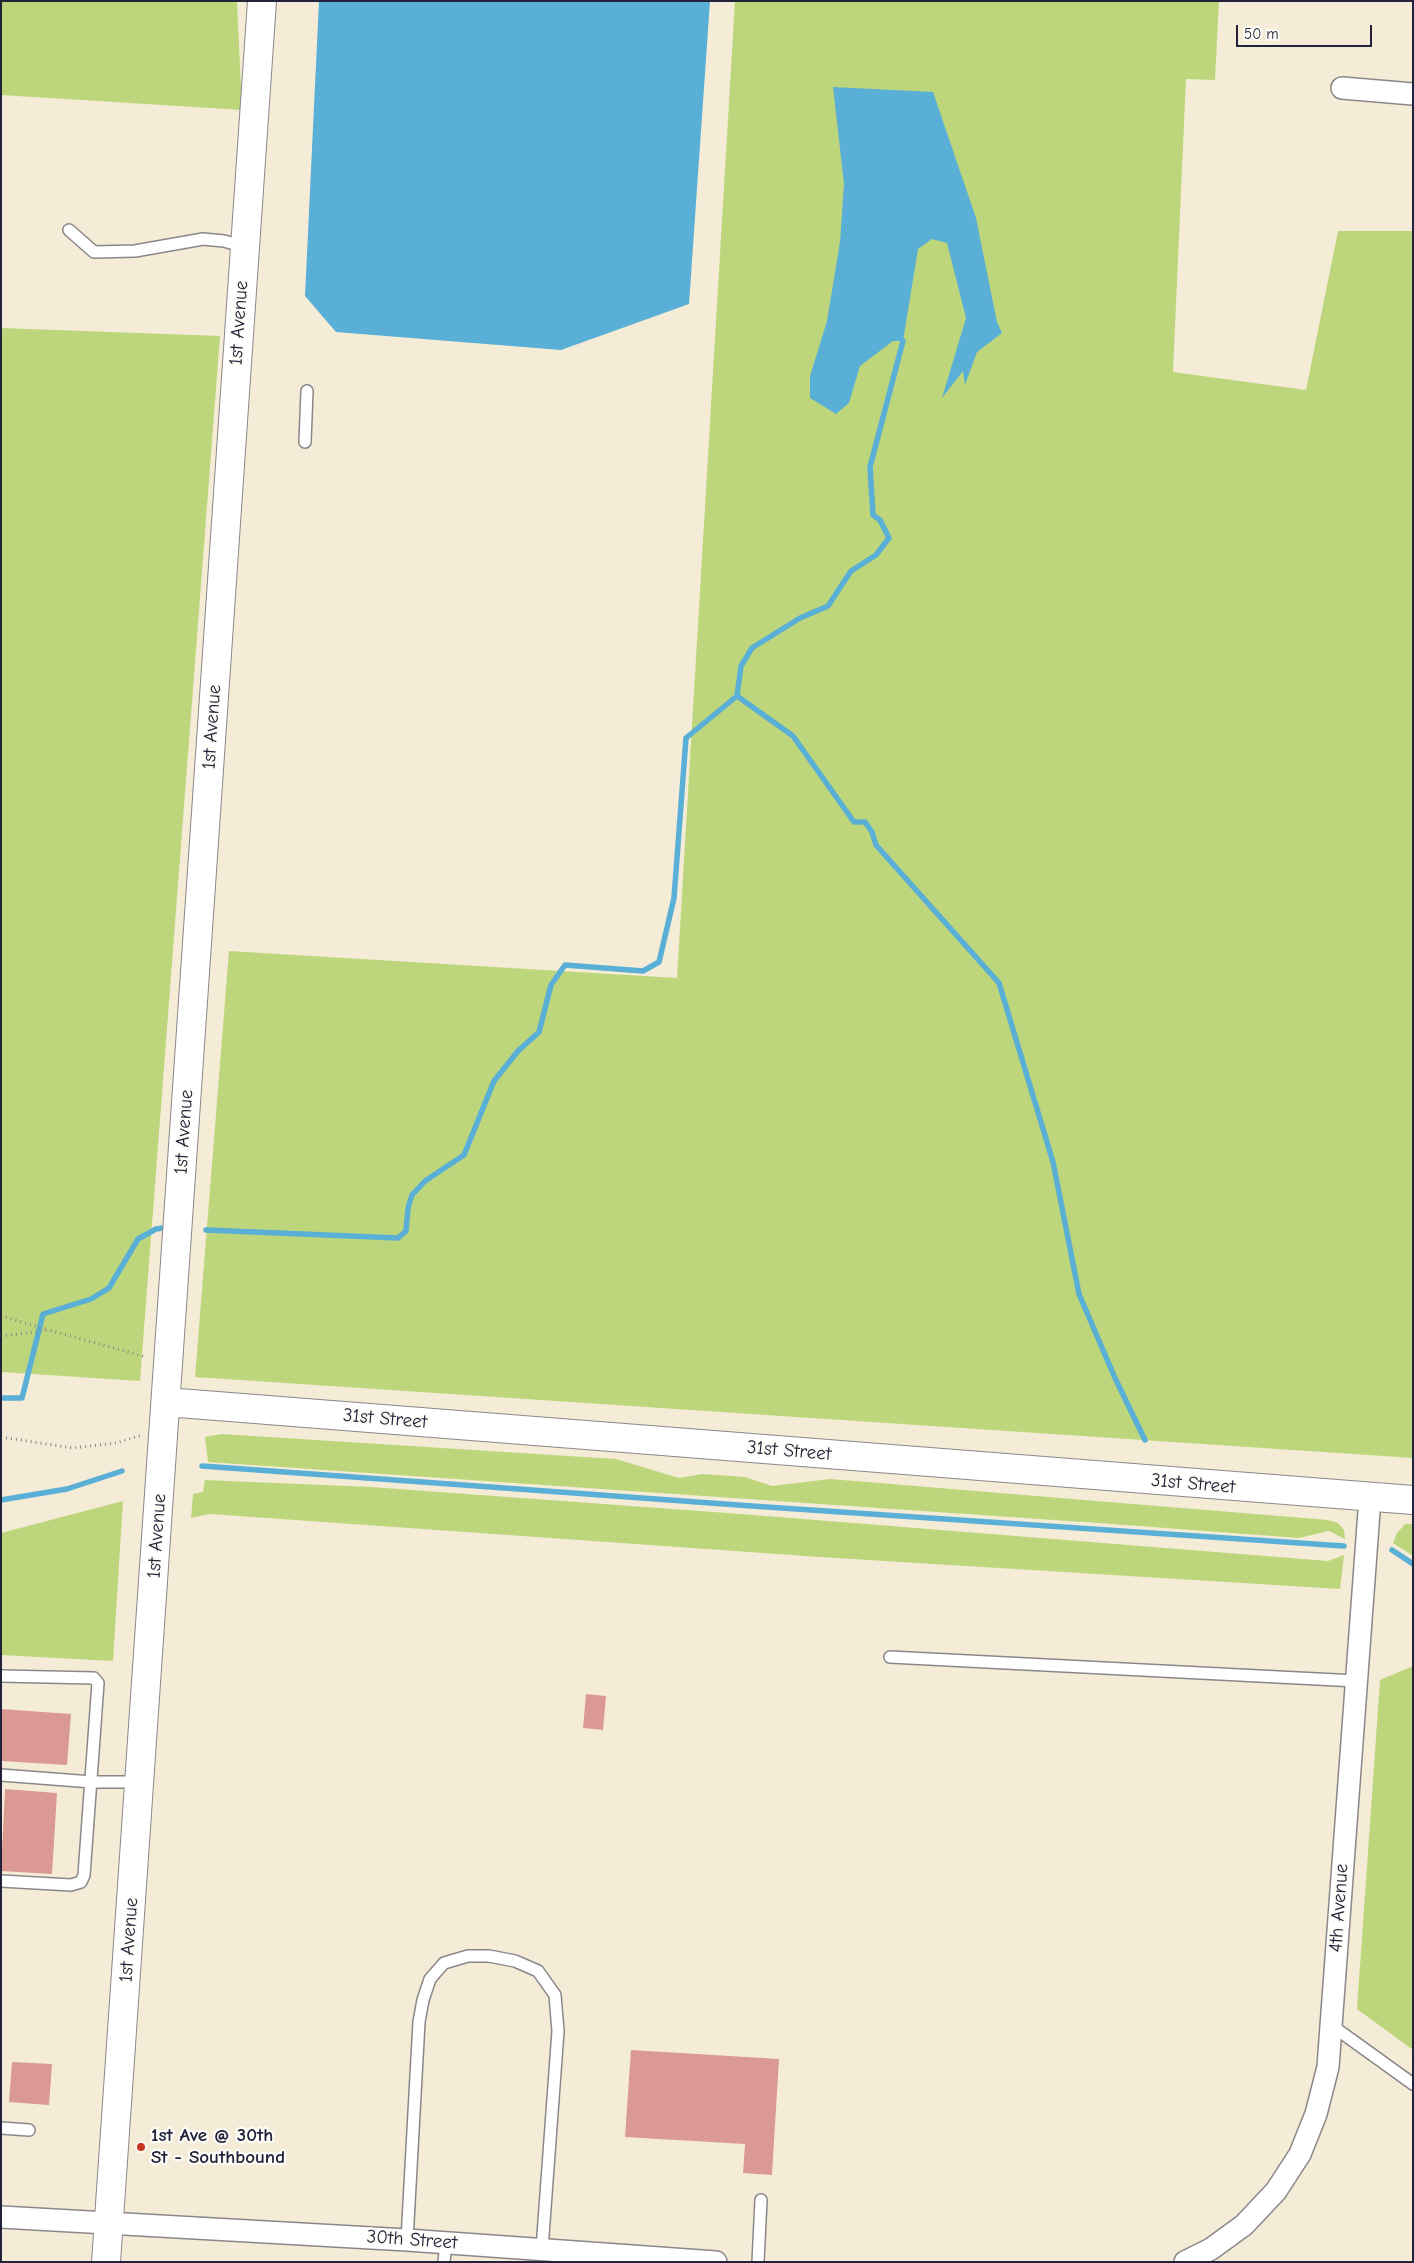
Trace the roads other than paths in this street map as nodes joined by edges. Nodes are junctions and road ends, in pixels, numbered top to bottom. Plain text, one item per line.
1 (262, 1) edge
2 (1342, 88) dead end
3 (1413, 94) edge
4 (69, 230) dead end
5 (245, 247) junction
6 (307, 391) dead end
7 (305, 442) dead end
8 (166, 1402) junction
9 (1370, 1498) junction
10 (1413, 1500) edge
11 (890, 1658) dead end
12 (1, 1676) edge
13 (1356, 1681) junction
14 (1, 1775) edge
15 (92, 1782) junction
16 (140, 1782) junction
17 (1, 1881) edge
18 (1331, 2025) junction
19 (1413, 2084) edge
20 (1, 2128) edge
21 (29, 2130) dead end
22 (761, 2200) dead end
23 (1, 2217) edge
24 (108, 2223) junction
25 (408, 2240) junction
26 (445, 2252) edge
27 (545, 2253) edge
28 (106, 2262) edge
29 (716, 2262) edge
30 (758, 2262) edge
31 (1185, 2262) edge

1 - 5 main road, 1st Avenue
2 - 3 street
4 - 5 lane
5 - 8 main road, 1st Avenue
6 - 7 lane
8 - 9 main road, 31st Street
8 - 16 main road, 1st Avenue
9 - 10 main road, 31st Street
9 - 13 street, 4th Avenue
11 - 13 lane
12 - 15 lane
13 - 18 street, 4th Avenue
14 - 15 lane
15 - 16 lane
15 - 17 lane
16 - 24 main road, 1st Avenue
18 - 19 lane
18 - 31 street, 4th Avenue
20 - 21 lane
22 - 30 lane
23 - 24 street, 30th Street
24 - 25 street, 30th Street
24 - 28 main road, 1st Avenue
25 - 26 street, 30th Street
25 - 27 lane
26 - 27 street, 30th Street
27 - 29 street, 30th Street

